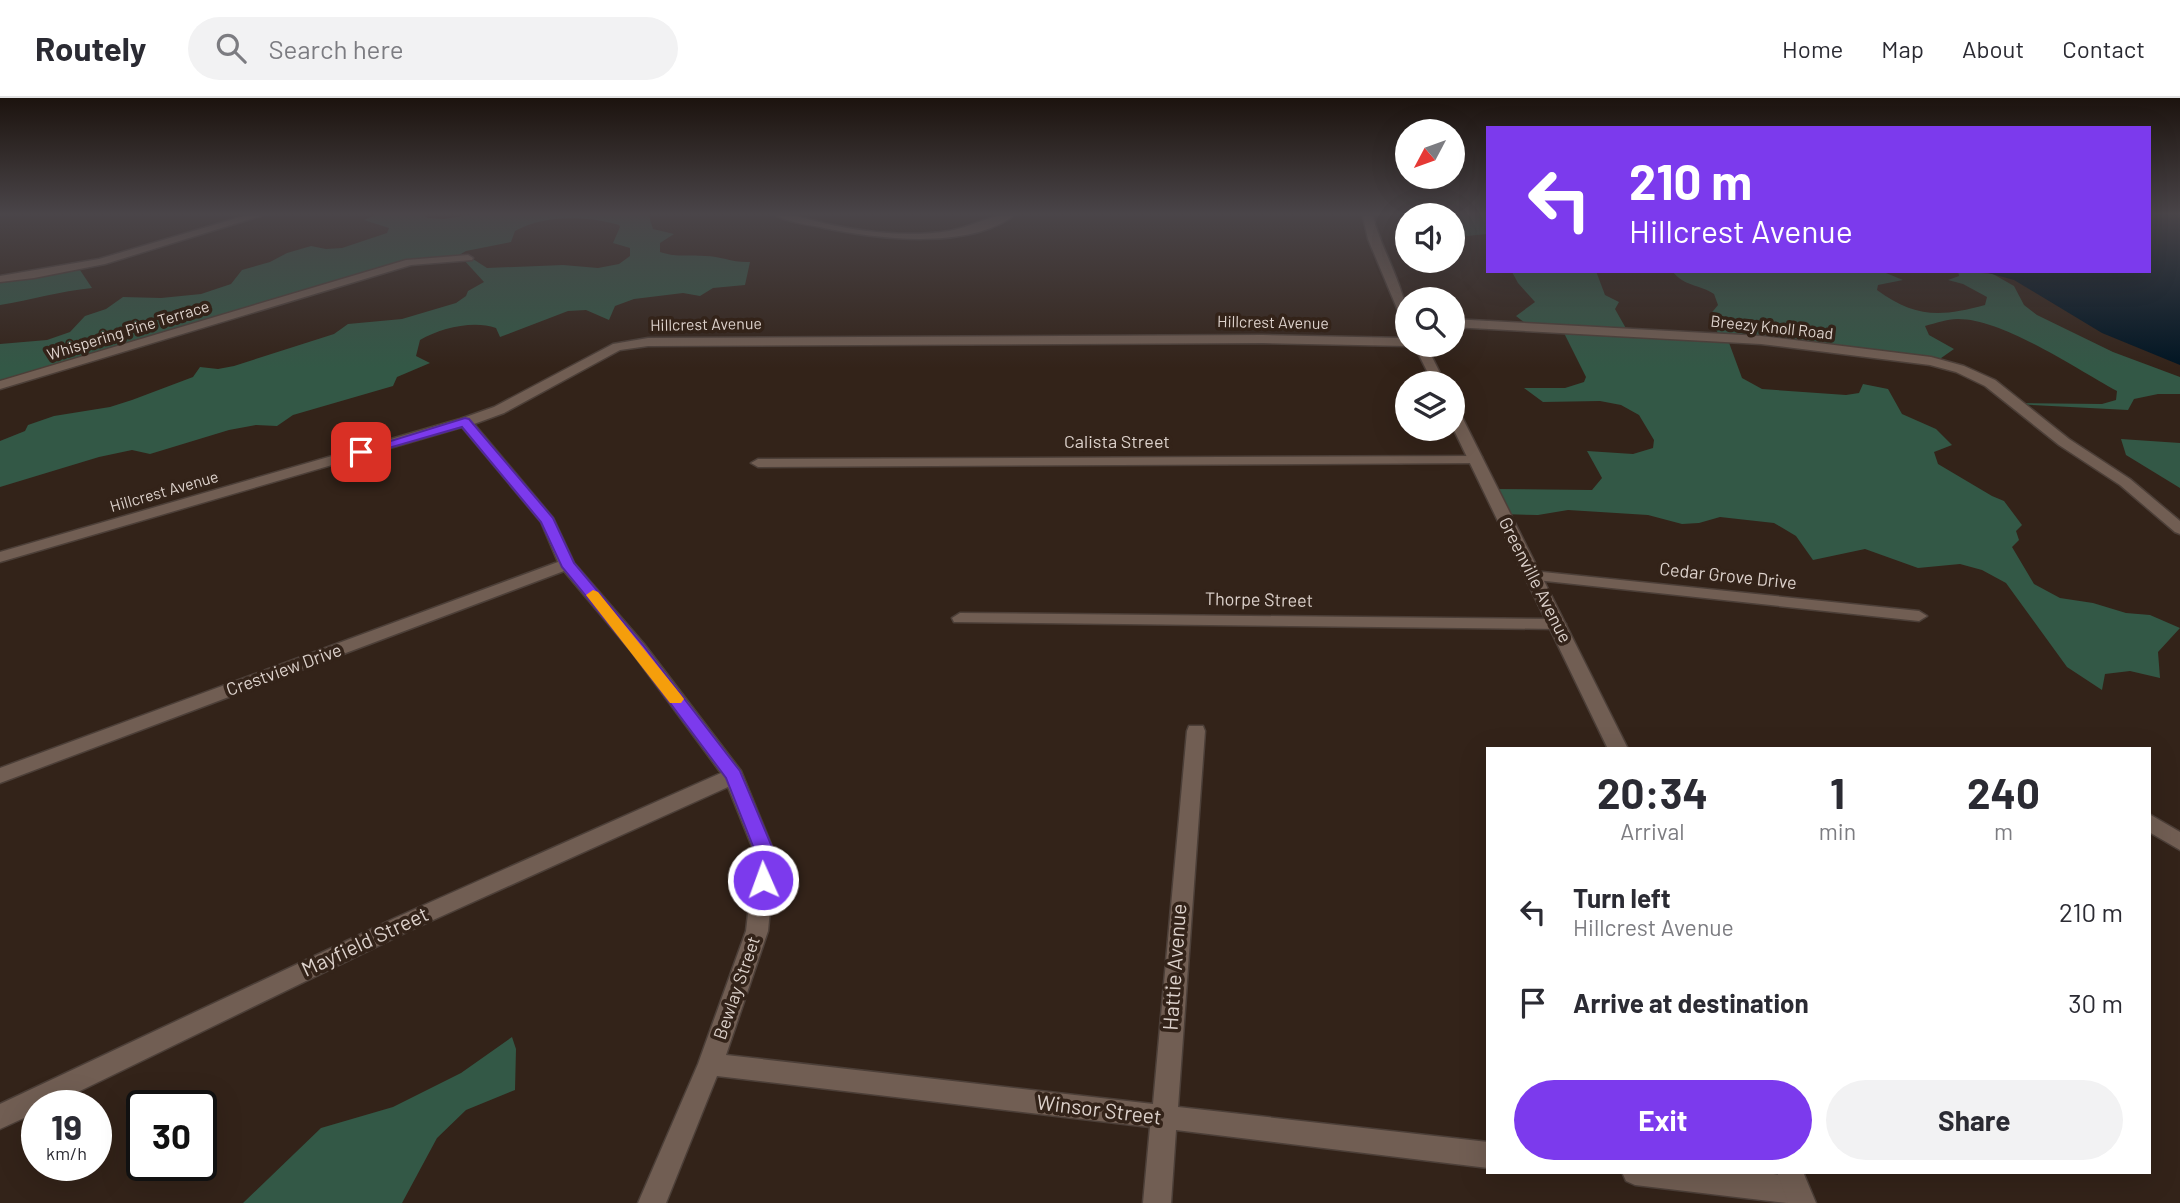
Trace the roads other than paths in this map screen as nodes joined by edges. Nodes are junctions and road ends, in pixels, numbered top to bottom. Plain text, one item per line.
1 (97, 265) edge
2 (401, 265) edge
3 (1384, 265) edge
4 (0, 279) edge
5 (1395, 290) edge
6 (1465, 324) edge
7 (1395, 342) edge
8 (0, 385) edge
9 (465, 422) junction
10 (1465, 436) edge
11 (1477, 460) junction
12 (758, 463) dead end
13 (2180, 529) edge
14 (0, 557) edge
15 (567, 564) junction
16 (1533, 576) junction
17 (1919, 616) dead end
18 (960, 618) dead end
19 (1557, 624) junction
20 (1196, 731) dead end
21 (1617, 747) edge
22 (0, 776) edge
23 (734, 776) junction
24 (2151, 823) edge
25 (2180, 842) edge
26 (710, 1064) junction
27 (0, 1116) edge
28 (1164, 1117) junction
29 (1486, 1155) edge
30 (1654, 1174) edge
31 (1796, 1189) edge
32 (652, 1203) edge
33 (1157, 1203) edge

1 - 4 street
2 - 8 street, Whispering Pine Terrace
3 - 5 street
6 - 13 street, Breezy Knoll Road
7 - 9 street, Hillcrest Avenue
9 - 14 street, Hillcrest Avenue
9 - 15 street, Bewlay Street
10 - 11 street, Greenville Avenue
11 - 12 street, Calista Street
11 - 16 street, Greenville Avenue
15 - 22 street, Crestview Drive
15 - 23 street, Bewlay Street
16 - 17 street, Cedar Grove Drive
16 - 19 street, Greenville Avenue
18 - 19 street, Thorpe Street
19 - 21 street, Greenville Avenue
20 - 28 street, Hattie Avenue
23 - 26 street, Bewlay Street
23 - 27 street, Mayfield Street
24 - 25 street
26 - 28 street, Winsor Street
26 - 32 street, Bewlay Street
28 - 29 street, Winsor Street
28 - 33 street, Hattie Avenue
30 - 31 street

